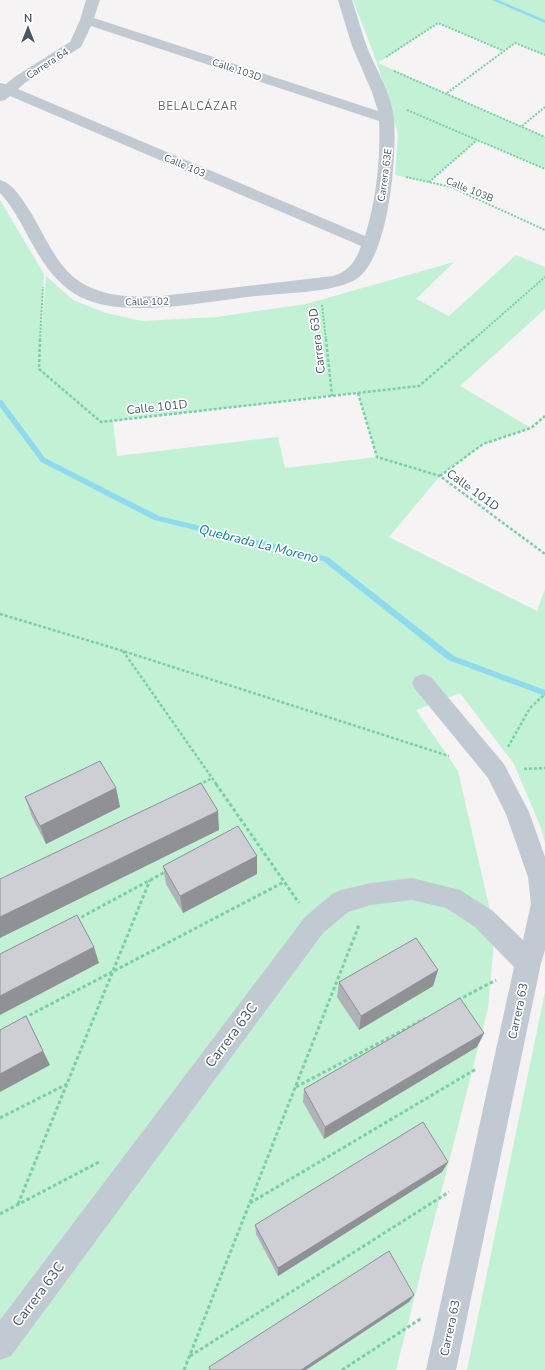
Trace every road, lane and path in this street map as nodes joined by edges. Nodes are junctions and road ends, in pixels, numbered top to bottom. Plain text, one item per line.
1 (93, 0) edge
2 (346, 0) edge
3 (87, 20) junction
4 (504, 51) junction
5 (545, 55) edge
6 (374, 66) junction
7 (3, 91) edge
8 (447, 94) junction
9 (382, 100) junction
10 (545, 107) edge
11 (387, 118) junction
12 (522, 126) junction
13 (545, 136) edge
14 (477, 140) junction
15 (545, 169) edge
16 (386, 173) junction
17 (429, 182) junction
18 (0, 185) edge
19 (545, 230) edge
20 (370, 244) junction
21 (45, 250) junction
22 (349, 277) joint
23 (545, 277) edge
24 (319, 284) junction
25 (358, 393) junction
26 (332, 396) junction
27 (545, 416) edge
28 (440, 476) junction
29 (545, 554) edge
30 (0, 614) edge
31 (123, 651) junction
32 (423, 683) dead end
33 (545, 694) edge
34 (450, 756) dead end
35 (496, 771) junction
36 (212, 778) junction
37 (198, 785) edge
38 (246, 828) junction
39 (240, 832) edge
40 (170, 869) edge
41 (150, 880) junction
42 (284, 882) junction
43 (371, 894) junction
44 (75, 921) edge
45 (314, 925) junction
46 (528, 963) junction
47 (113, 971) junction
48 (458, 1001) edge
49 (429, 1016) edge
50 (21, 1019) edge
51 (510, 1049) junction
52 (67, 1084) junction
53 (296, 1088) junction
54 (0, 1118) edge
55 (103, 1160) dead end
56 (484, 1170) junction
57 (18, 1204) junction
58 (250, 1204) junction
59 (0, 1214) edge
60 (457, 1295) junction
61 (0, 1345) edge
62 (190, 1356) junction
63 (184, 1370) edge
64 (342, 1370) edge
65 (441, 1370) edge

1 - 3 street, Carrera 64
2 - 6 street, Carrera 63E
3 - 7 street, Carrera 64
3 - 11 street, Calle 103D
4 - 5 path
4 - 6 path
4 - 8 path
6 - 8 path
6 - 9 street, Carrera 63E
7 - 20 street, Calle 103
8 - 12 path
9 - 11 street, Carrera 63E
9 - 14 path
10 - 12 path
11 - 16 street, Carrera 63E
12 - 13 path
14 - 15 path
14 - 17 path
16 - 17 path, Calle 103B
16 - 20 street, Carrera 63E
17 - 19 path, Calle 103B
18 - 21 street, Calle 102
20 - 22 street, Carrera 63E
21 - 24 street, Calle 102
21 - 26 path, Calle 101D
22 - 24 street, Calle 102
23 - 25 path, Calle 101D
24 - 26 path, Carrera 63D
25 - 26 path, Calle 101D
25 - 28 path, Calle 101D
27 - 28 path
28 - 29 path, Calle 101D
30 - 31 path
31 - 34 path
31 - 36 path
32 - 35 street, Carrera 63
33 - 35 path
35 - 46 street, Carrera 63
36 - 37 path
36 - 38 path
38 - 39 path
38 - 42 path
40 - 41 path
41 - 44 path
41 - 47 path
42 - 45 path
42 - 47 path
43 - 45 street, Carrera 63C
43 - 46 street, Carrera 63C
43 - 53 path
45 - 61 street, Carrera 63C
46 - 48 path
46 - 51 street, Carrera 63
47 - 50 path
47 - 52 path
49 - 53 path
51 - 56 street, Carrera 63
51 - 58 path
52 - 54 path
52 - 57 path
53 - 58 path
55 - 57 path
56 - 60 street, Carrera 63
56 - 62 path
57 - 59 path
58 - 62 path
60 - 64 path
60 - 65 street, Carrera 63
62 - 63 path

